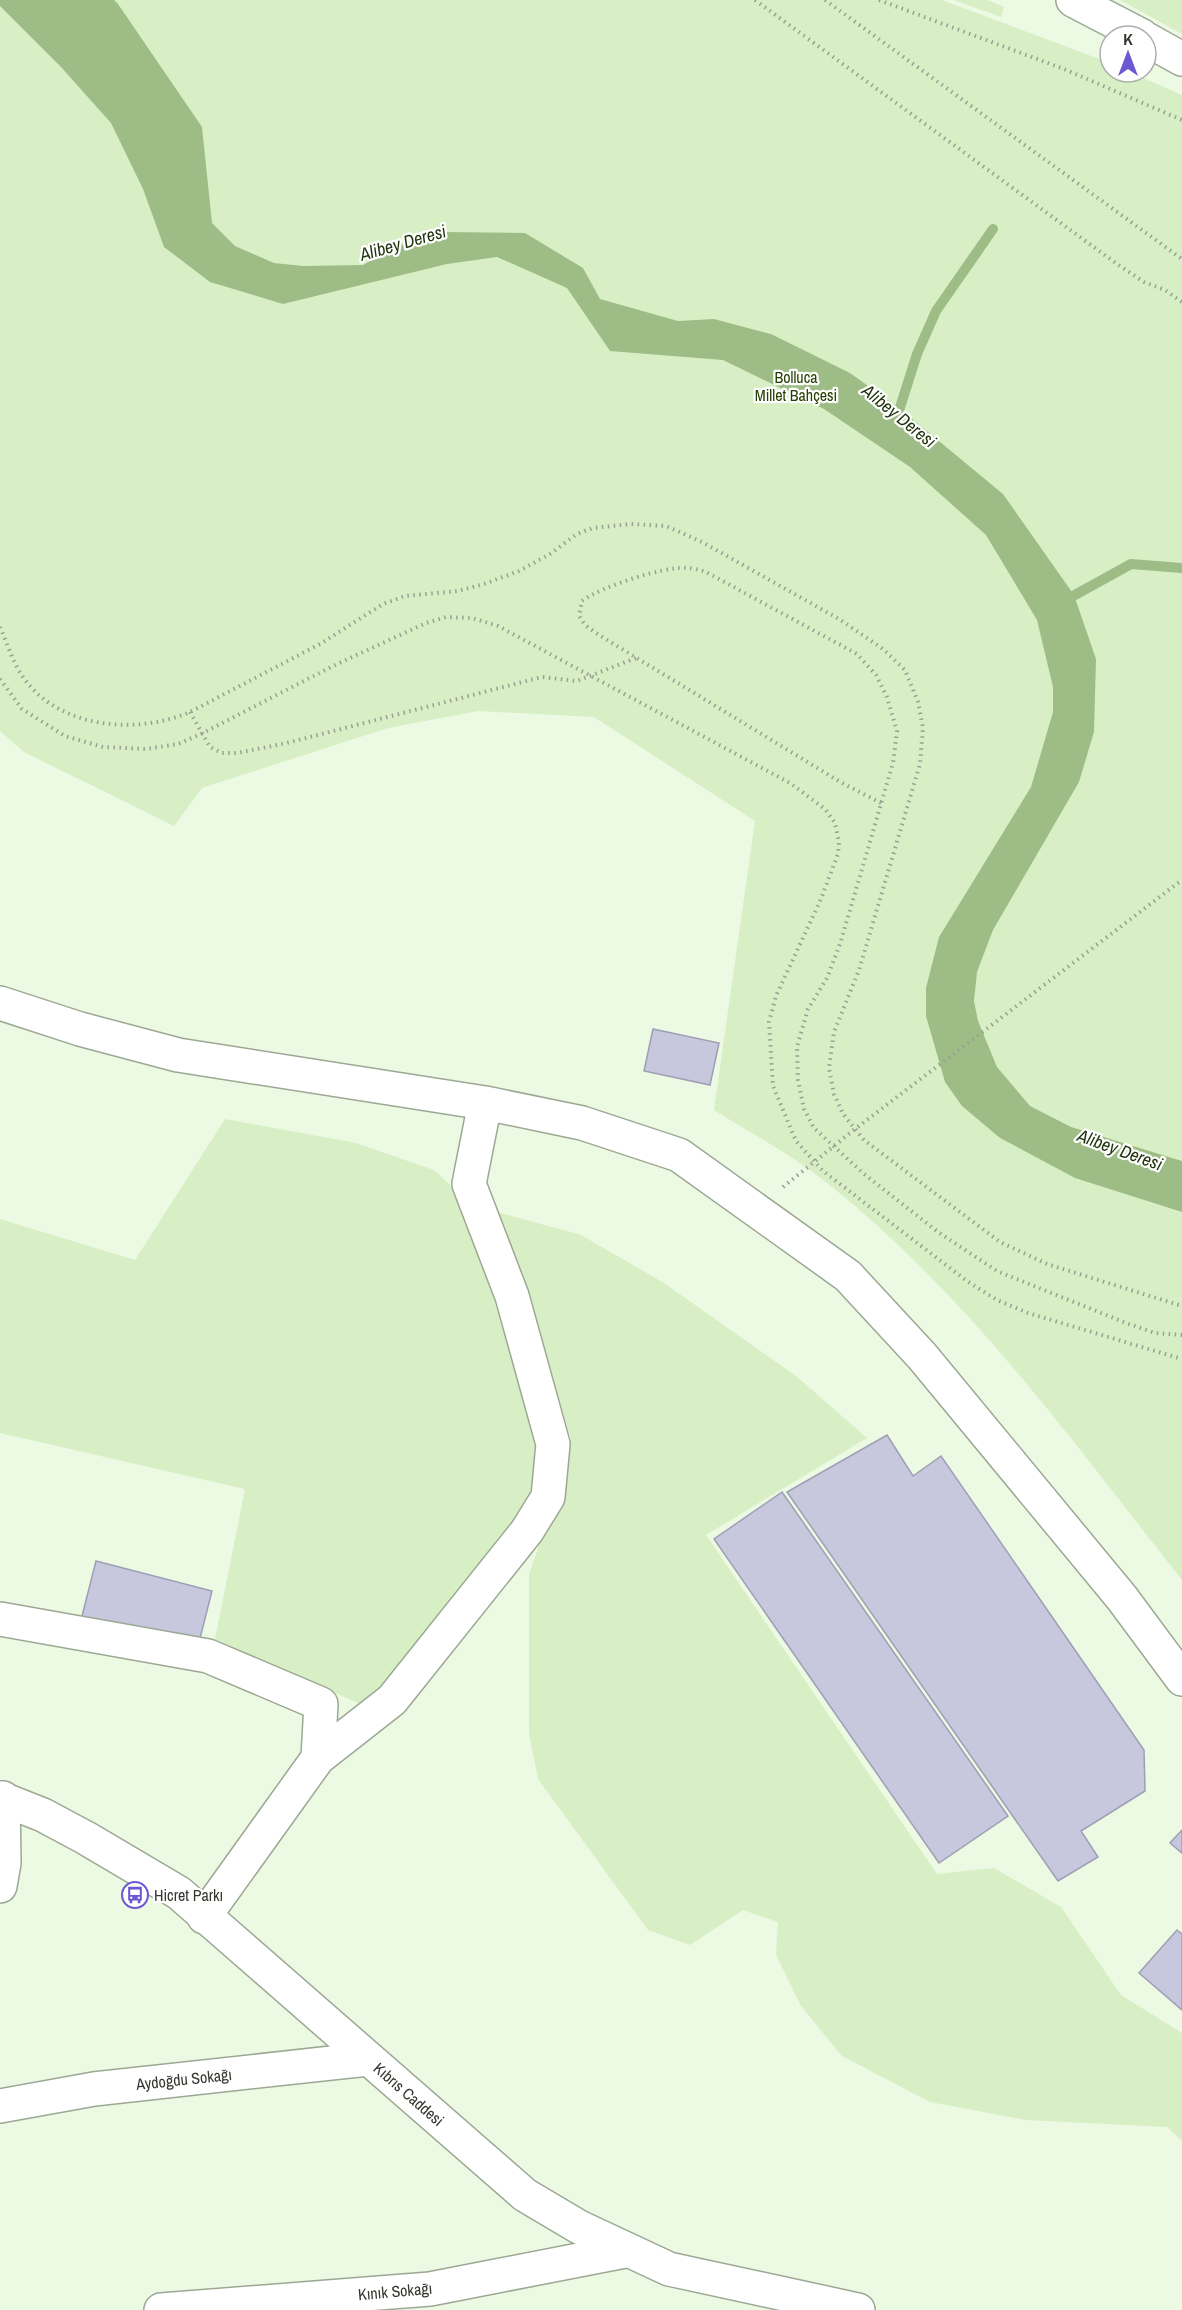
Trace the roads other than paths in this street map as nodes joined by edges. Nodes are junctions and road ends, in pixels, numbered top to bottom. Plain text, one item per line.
1 (1073, 0) edge
2 (1119, 24) edge
3 (1158, 46) edge
4 (1182, 59) edge
5 (0, 1003) edge
6 (485, 1103) junction
7 (0, 1619) edge
8 (1182, 1679) edge
9 (318, 1758) junction
10 (2, 1798) edge
11 (0, 1886) edge
12 (204, 1917) junction
13 (368, 2059) junction
14 (0, 2106) edge
15 (626, 2251) junction
16 (432, 2299) edge
17 (161, 2310) edge
18 (858, 2310) edge

1 - 2 street
3 - 4 street
5 - 6 street
6 - 8 street
6 - 9 street
7 - 9 street
9 - 12 street
10 - 11 street
10 - 12 street, Kıbrıs Caddesi
12 - 13 street, Kıbrıs Caddesi
13 - 14 street, Aydoğdu Sokağı
13 - 15 street, Kıbrıs Caddesi
15 - 16 street, Kınık Sokağı
15 - 18 street, Kıbrıs Caddesi
16 - 17 street, Kınık Sokağı

